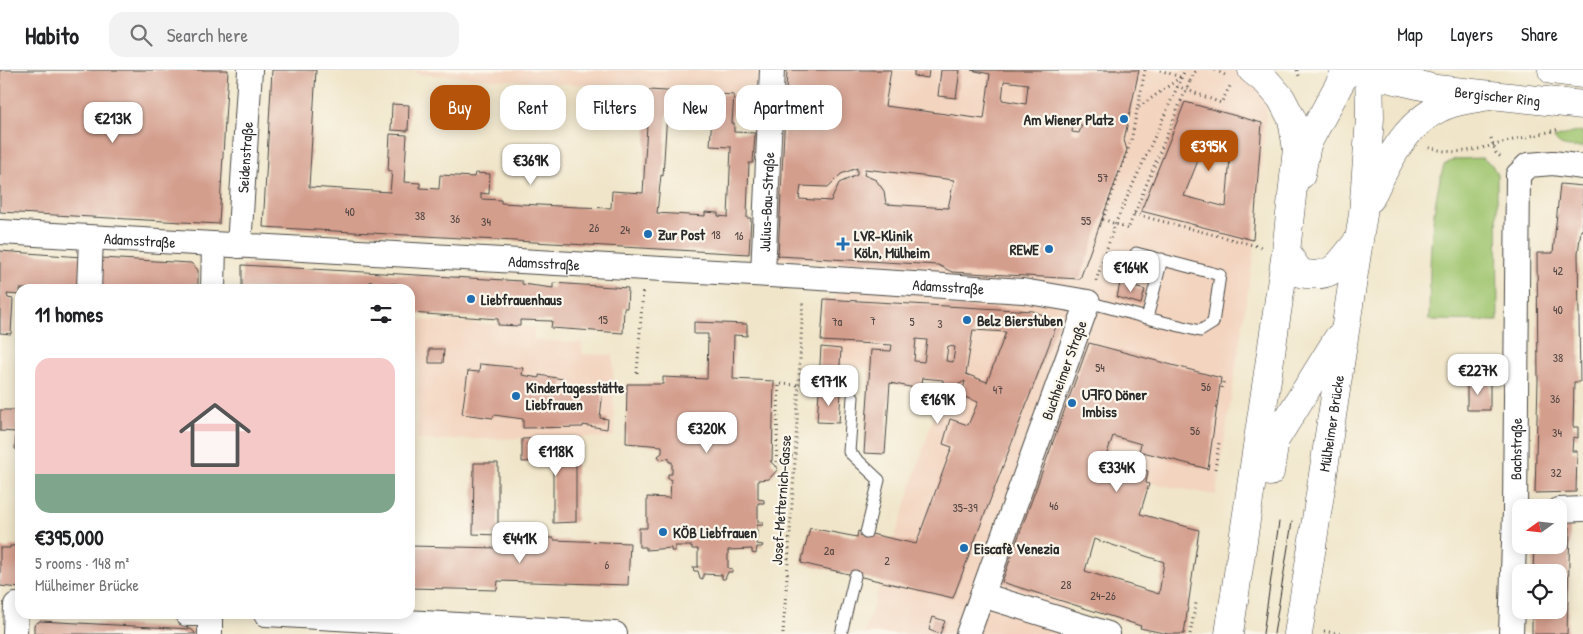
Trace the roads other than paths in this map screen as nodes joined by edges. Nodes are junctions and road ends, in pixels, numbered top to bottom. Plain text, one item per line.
1 (250, 70) edge
2 (772, 70) edge
3 (1552, 70) edge
4 (1360, 71) edge
5 (1583, 74) edge
6 (1243, 75) edge
7 (1491, 96) junction
8 (1583, 105) edge
9 (1583, 166) edge
10 (1363, 214) junction
11 (0, 232) edge
12 (91, 238) junction
13 (1359, 240) junction
14 (214, 244) junction
15 (240, 246) junction
16 (1274, 250) junction
17 (1136, 253) dead end
18 (1162, 260) junction
19 (763, 274) junction
20 (89, 284) edge
21 (213, 284) edge
22 (1088, 302) junction
23 (1147, 318) junction
24 (1344, 327) junction
25 (853, 397) dead end
26 (1518, 499) edge
27 (1583, 509) edge
28 (1568, 510) edge
29 (866, 533) dead end
30 (1516, 554) edge
31 (855, 576) dead end
32 (982, 595) junction
33 (12, 605) edge
34 (210, 619) edge
35 (353, 619) edge
36 (1308, 632) edge
37 (15, 634) edge
38 (210, 634) edge
39 (615, 634) edge
40 (841, 634) edge
41 (968, 634) edge
42 (1108, 634) edge
43 (1229, 634) edge
44 (1246, 634) edge
45 (1511, 634) edge

1 - 15 street, Seidenstraße
2 - 19 street, Julius-Bau-Straße
3 - 5 main road
4 - 7 main road, Bergischer Ring
4 - 10 main road
4 - 16 main road
6 - 16 main road
7 - 8 main road, Bergischer Ring
7 - 10 main road
9 - 26 street, Bachstraße
10 - 13 main road, Mülheimer Brücke
11 - 12 street, Adamsstraße
12 - 14 street, Adamsstraße
12 - 20 street
13 - 16 main road
13 - 24 main road, Mülheimer Brücke
14 - 15 street, Adamsstraße
14 - 21 street
15 - 19 street, Adamsstraße
16 - 43 main road
17 - 18 lane
18 - 23 lane
18 - 23 lane
19 - 22 street, Adamsstraße
22 - 23 lane
22 - 32 street, Buchheimer Straße
24 - 36 main road, Mülheimer Brücke
24 - 44 main road
25 - 29 lane
27 - 28 street
30 - 45 street, Bachstraße
31 - 40 lane
32 - 41 street, Buchheimer Straße
32 - 42 street
33 - 37 street
34 - 38 street
35 - 39 street

